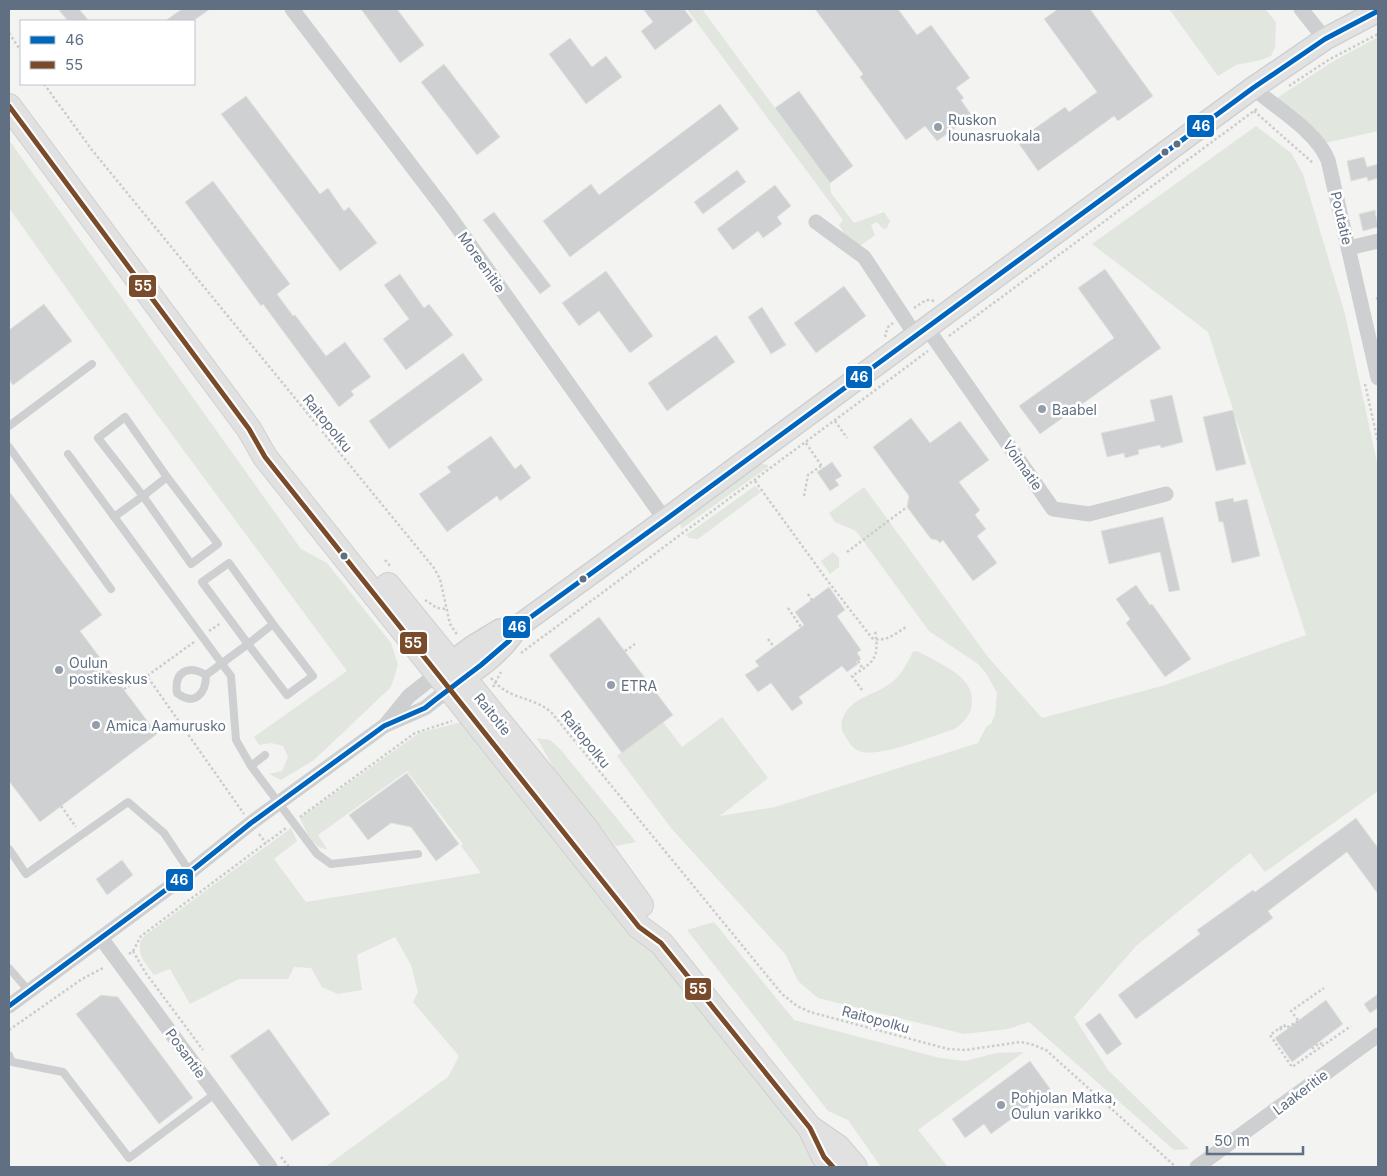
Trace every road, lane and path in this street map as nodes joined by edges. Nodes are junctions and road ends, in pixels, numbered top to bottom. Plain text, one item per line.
1 (292, 9) edge
2 (1301, 9) edge
3 (1378, 11) edge
4 (9, 33) edge
5 (1325, 38) junction
6 (20, 50) edge
7 (45, 85) edge
8 (1253, 88) junction
9 (9, 106) edge
10 (1254, 111) dead end
11 (1316, 165) dead end
12 (816, 222) dead end
13 (1378, 242) edge
14 (1348, 248) junction
15 (921, 332) junction
16 (92, 364) dead end
17 (1372, 381) edge
18 (835, 421) dead end
19 (9, 426) edge
20 (847, 438) dead end
21 (1378, 442) edge
22 (806, 443) dead end
23 (9, 447) edge
24 (68, 454) dead end
25 (167, 477) junction
26 (755, 481) dead end
27 (1166, 494) dead end
28 (143, 496) junction
29 (804, 496) dead end
30 (908, 507) dead end
31 (114, 517) junction
32 (665, 520) junction
33 (847, 552) dead end
34 (112, 589) dead end
35 (808, 594) dead end
36 (812, 600) dead end
37 (788, 608) dead end
38 (229, 617) junction
39 (273, 624) junction
40 (801, 627) dead end
41 (906, 627) dead end
42 (875, 631) dead end
43 (202, 636) junction
44 (768, 639) dead end
45 (877, 640) junction
46 (248, 644) junction
47 (635, 644) dead end
48 (774, 647) dead end
49 (625, 651) dead end
50 (858, 661) dead end
51 (222, 664) junction
52 (864, 669) junction
53 (459, 670) junction
54 (206, 675) junction
55 (147, 676) junction
56 (124, 689) dead end
57 (862, 690) dead end
58 (481, 697) junction
59 (265, 755) dead end
60 (251, 766) junction
61 (279, 803) junction
62 (62, 806) dead end
63 (293, 822) junction
64 (251, 823) junction
65 (82, 834) junction
66 (266, 843) junction
67 (9, 849) edge
68 (418, 854) dead end
69 (190, 872) junction
70 (101, 938) junction
71 (133, 951) junction
72 (118, 961) junction
73 (9, 968) edge
74 (1324, 988) dead end
75 (28, 990) junction
76 (9, 1006) edge
77 (1351, 1026) dead end
78 (1280, 1028) junction
79 (9, 1030) edge
80 (1283, 1032) dead end
81 (1378, 1034) edge
82 (1325, 1044) junction
83 (1312, 1047) dead end
84 (9, 1055) edge
85 (208, 1057) dead end
86 (216, 1093) junction
87 (810, 1128) junction
88 (277, 1152) dead end
89 (270, 1167) edge
90 (289, 1167) edge
91 (833, 1167) edge
92 (855, 1167) edge
93 (1176, 1167) edge
94 (1197, 1167) edge

1 - 32 street, Moreenitie
2 - 5 street
3 - 5 street
4 - 6 path
5 - 8 street
7 - 53 path, Raitopolku
8 - 14 street, Poutatie
8 - 15 street
9 - 53 main road, Raitotie
10 - 11 path
12 - 15 street, Voimatie
13 - 14 street
14 - 17 street, Poutatie
15 - 27 street, Voimatie
15 - 32 street
16 - 19 lane
17 - 21 path
18 - 20 path
22 - 29 path
23 - 34 lane
24 - 31 lane
25 - 28 lane
25 - 28 lane
25 - 28 lane
26 - 45 path
28 - 31 lane
30 - 33 path
31 - 43 lane
32 - 53 street
35 - 36 path
37 - 40 path
38 - 39 lane
38 - 43 path
38 - 46 lane
39 - 46 lane
39 - 46 lane
41 - 45 path
42 - 45 path
43 - 51 lane
43 - 55 path
44 - 48 path
45 - 52 path
46 - 51 lane
47 - 49 path
50 - 52 path
51 - 54 lane
51 - 60 lane
52 - 57 path
53 - 58 main road, Raitotie
53 - 58 path, Raitopolku
53 - 61 street
54 - 54 lane
55 - 56 path
55 - 64 path
58 - 63 path
58 - 87 main road, Raitotie
58 - 93 path, Raitopolku
59 - 60 lane
60 - 61 lane
61 - 63 lane
61 - 64 street
62 - 65 path
63 - 66 path
63 - 68 lane
64 - 66 path
64 - 69 street
65 - 67 lane
65 - 69 lane
66 - 71 path
69 - 70 street
70 - 72 street, Posantie
70 - 75 street
71 - 72 path
71 - 85 path
72 - 79 path
72 - 86 street, Posantie
73 - 75 lane
74 - 78 path
75 - 76 street
77 - 82 path
78 - 80 path
78 - 82 path
81 - 94 street, Laakeritie
82 - 83 path
84 - 86 lane
86 - 89 street, Posantie
87 - 91 main road, Raitotie
87 - 92 main road, Raitotie
88 - 90 path

